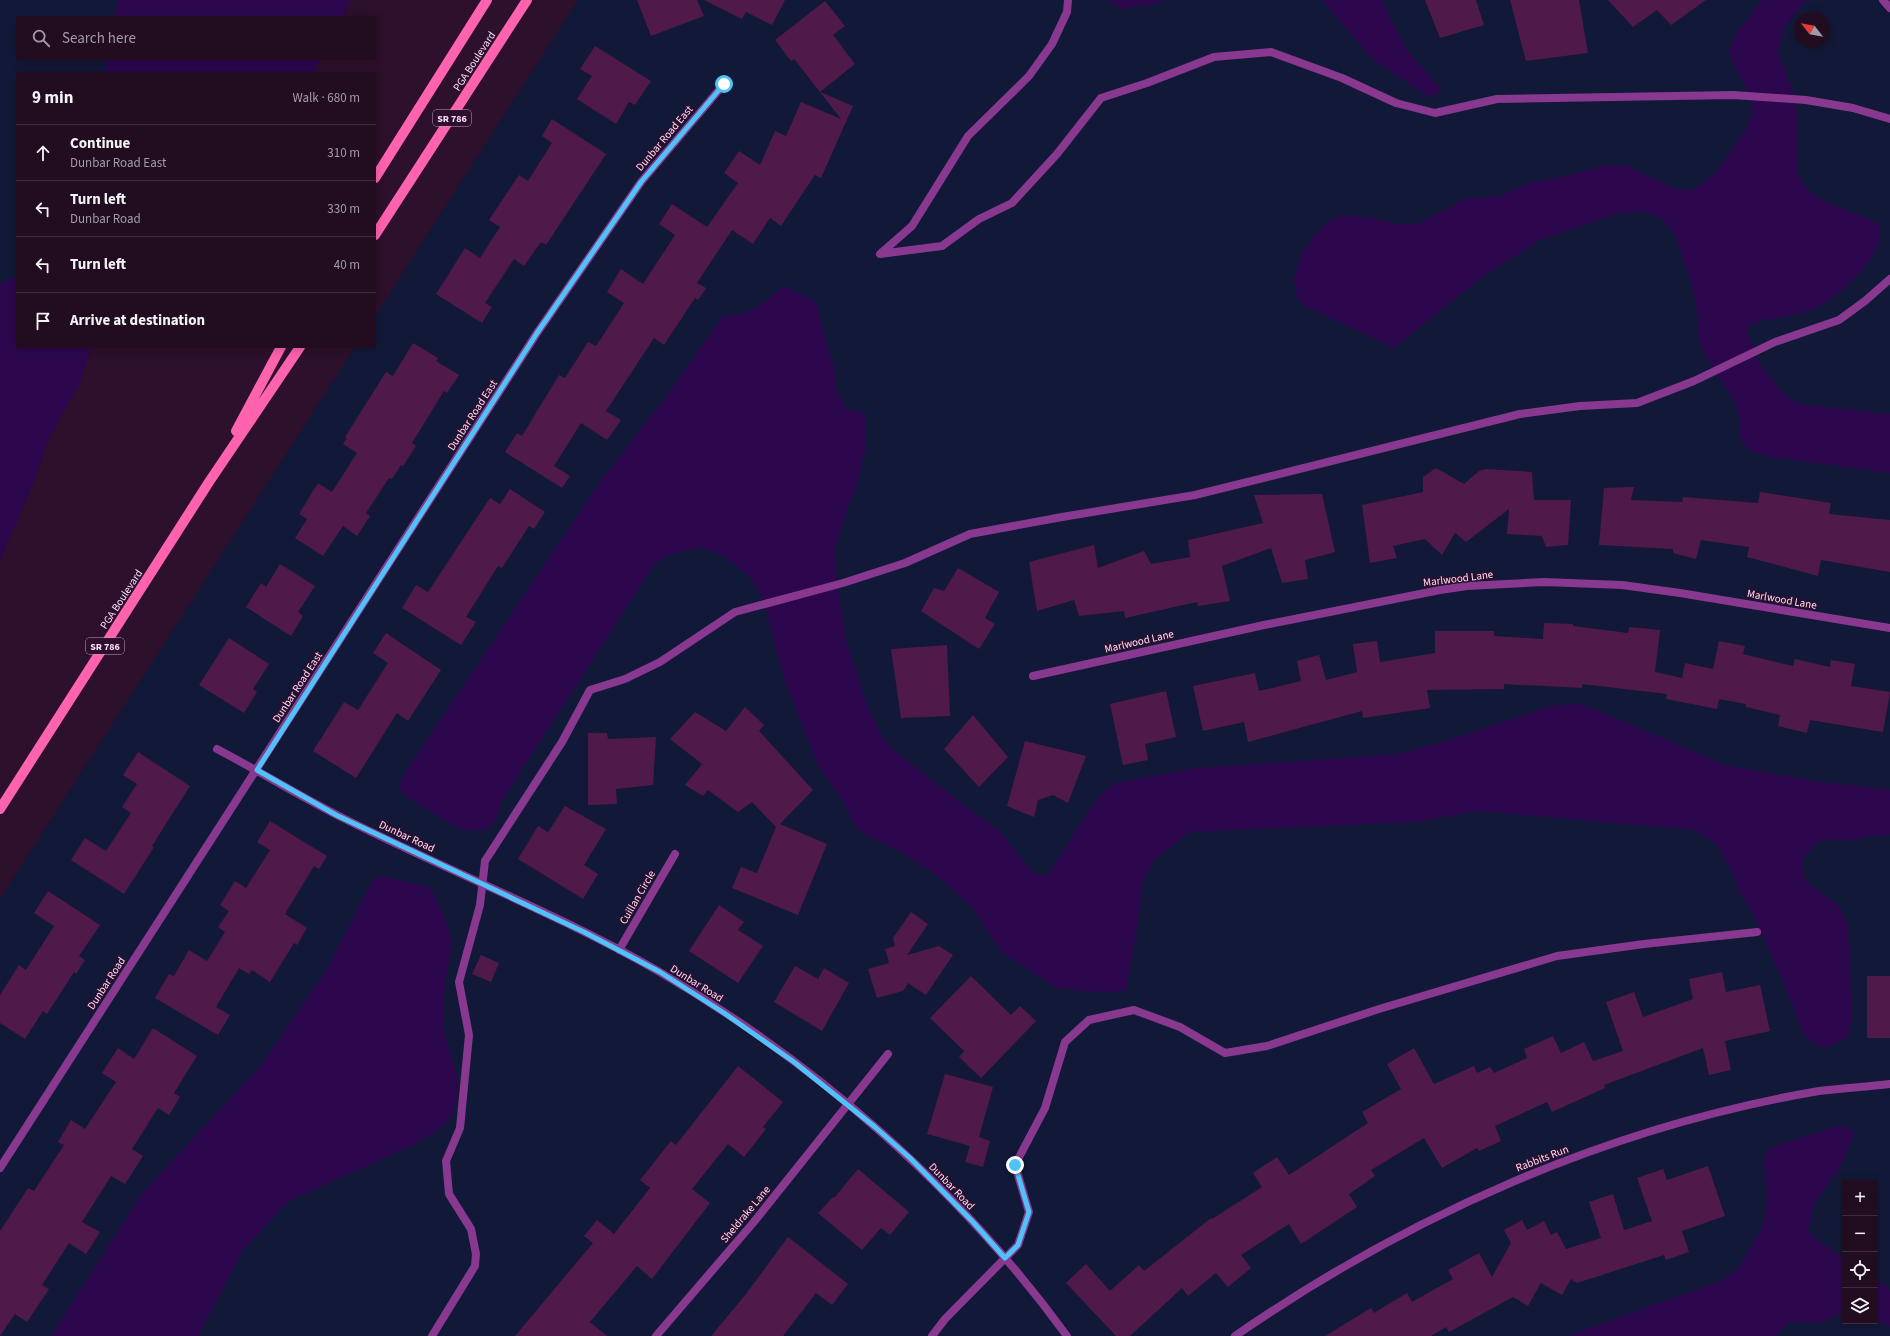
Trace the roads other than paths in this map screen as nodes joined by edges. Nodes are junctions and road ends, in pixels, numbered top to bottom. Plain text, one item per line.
1 (487, 0) edge
2 (527, 0) edge
3 (1068, 0) edge
4 (1883, 0) edge
5 (1890, 8) edge
6 (724, 84) dead end
7 (1890, 119) edge
8 (376, 176) edge
9 (376, 233) edge
10 (1890, 279) edge
11 (281, 348) edge
12 (299, 348) edge
13 (209, 482) junction
14 (1890, 628) edge
15 (1033, 676) dead end
16 (217, 749) dead end
17 (257, 770) junction
18 (0, 809) edge
19 (674, 854) dead end
20 (482, 883) junction
21 (1758, 932) dead end
22 (619, 950) junction
23 (888, 1054) dead end
24 (1890, 1084) edge
25 (846, 1104) junction
26 (0, 1168) edge
27 (1005, 1258) junction
28 (432, 1336) edge
29 (656, 1336) edge
30 (932, 1336) edge
31 (1066, 1336) edge
32 (1235, 1336) edge

1 - 8 main road, PGA Boulevard / SR 786
2 - 9 main road, PGA Boulevard / SR 786
3 - 7 street
4 - 5 street
6 - 17 street, Dunbar Road East
10 - 20 street
11 - 13 main road, PGA Boulevard / SR 786
12 - 13 main road, PGA Boulevard / SR 786
13 - 18 main road, PGA Boulevard / SR 786
14 - 15 street, Marlwood Lane
16 - 17 street, Dunbar Road
17 - 20 street, Dunbar Road
17 - 26 street, Dunbar Road
19 - 22 street, Cuillan Circle
20 - 22 street, Dunbar Road
20 - 28 street
21 - 27 street
22 - 25 street, Dunbar Road
23 - 25 street, Sheldrake Lane
24 - 32 street, Rabbits Run
25 - 27 street, Dunbar Road
25 - 29 street, Sheldrake Lane
27 - 30 street
27 - 31 street, Dunbar Road

